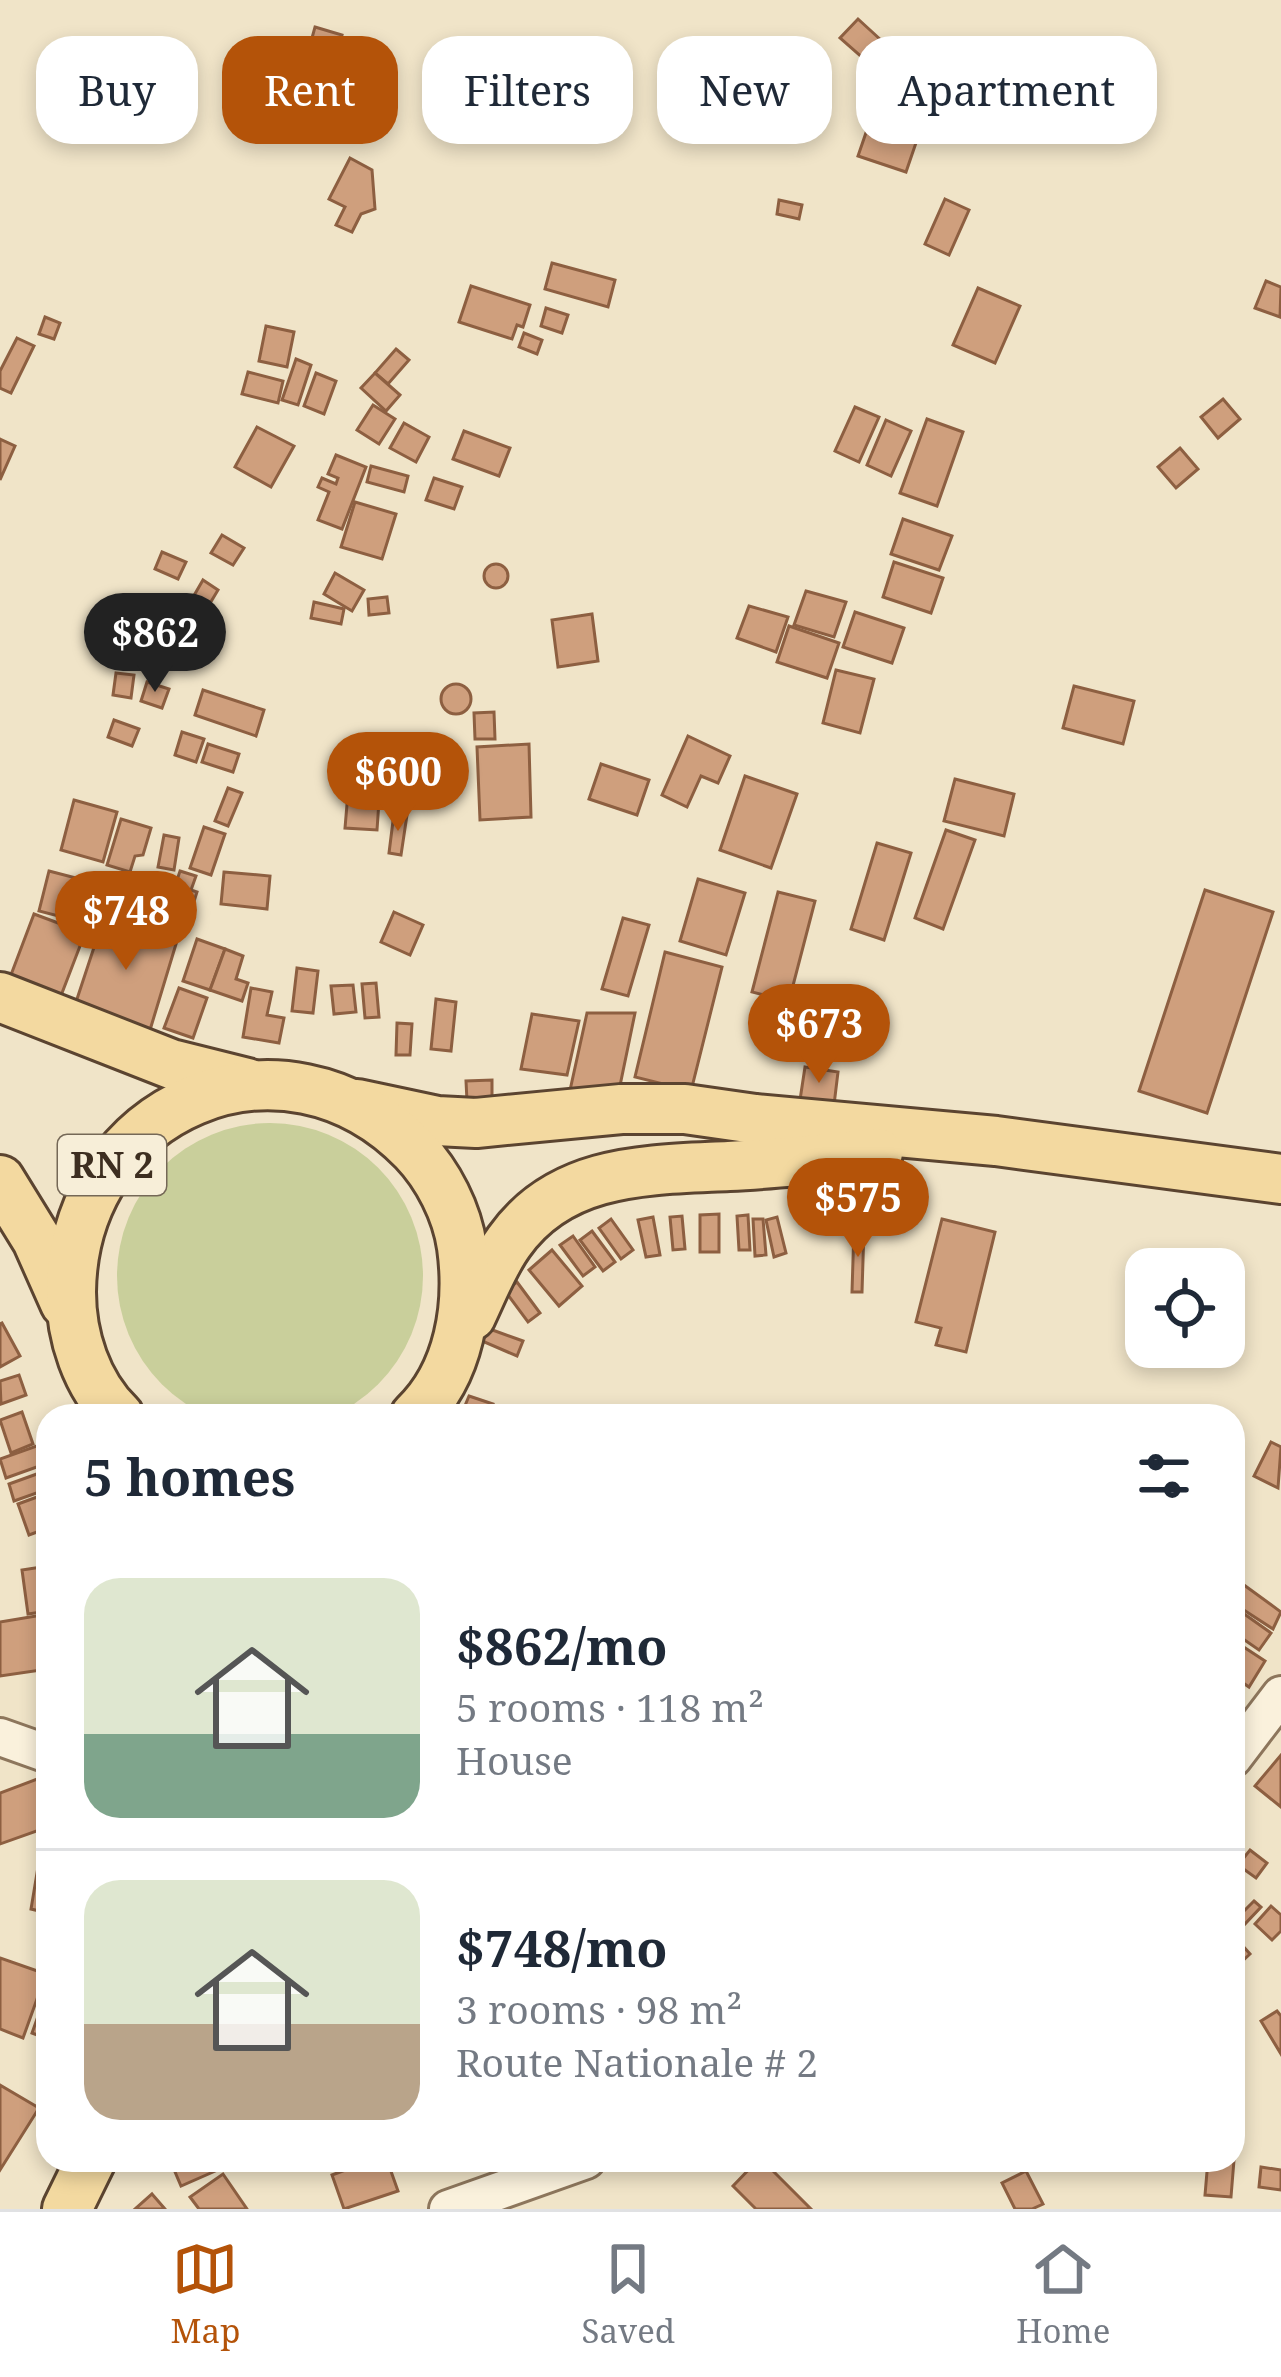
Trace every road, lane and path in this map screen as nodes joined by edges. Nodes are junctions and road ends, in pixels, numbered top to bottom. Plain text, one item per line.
1 (0, 998) edge
2 (252, 1084) junction
3 (357, 1104) junction
4 (996, 1141) junction
5 (1281, 1179) edge
6 (0, 1180) edge
7 (71, 1315) junction
8 (451, 1360) junction
9 (109, 1404) edge
10 (423, 1404) edge
11 (1281, 1695) edge
12 (0, 1737) edge
13 (1245, 1742) edge
14 (36, 1750) edge
15 (85, 2172) edge
16 (552, 2172) edge
17 (67, 2209) edge
18 (448, 2209) edge

1 - 2 main road, RN 2
2 - 3 main road, RN 2
2 - 7 main road, RN 2
3 - 4 main road
3 - 8 main road, RN 2
4 - 5 main road
4 - 8 main road
6 - 7 main road, RN 2
7 - 9 main road, RN 2
8 - 10 main road, RN 2
11 - 13 street
12 - 14 street
15 - 17 main road
16 - 18 street

